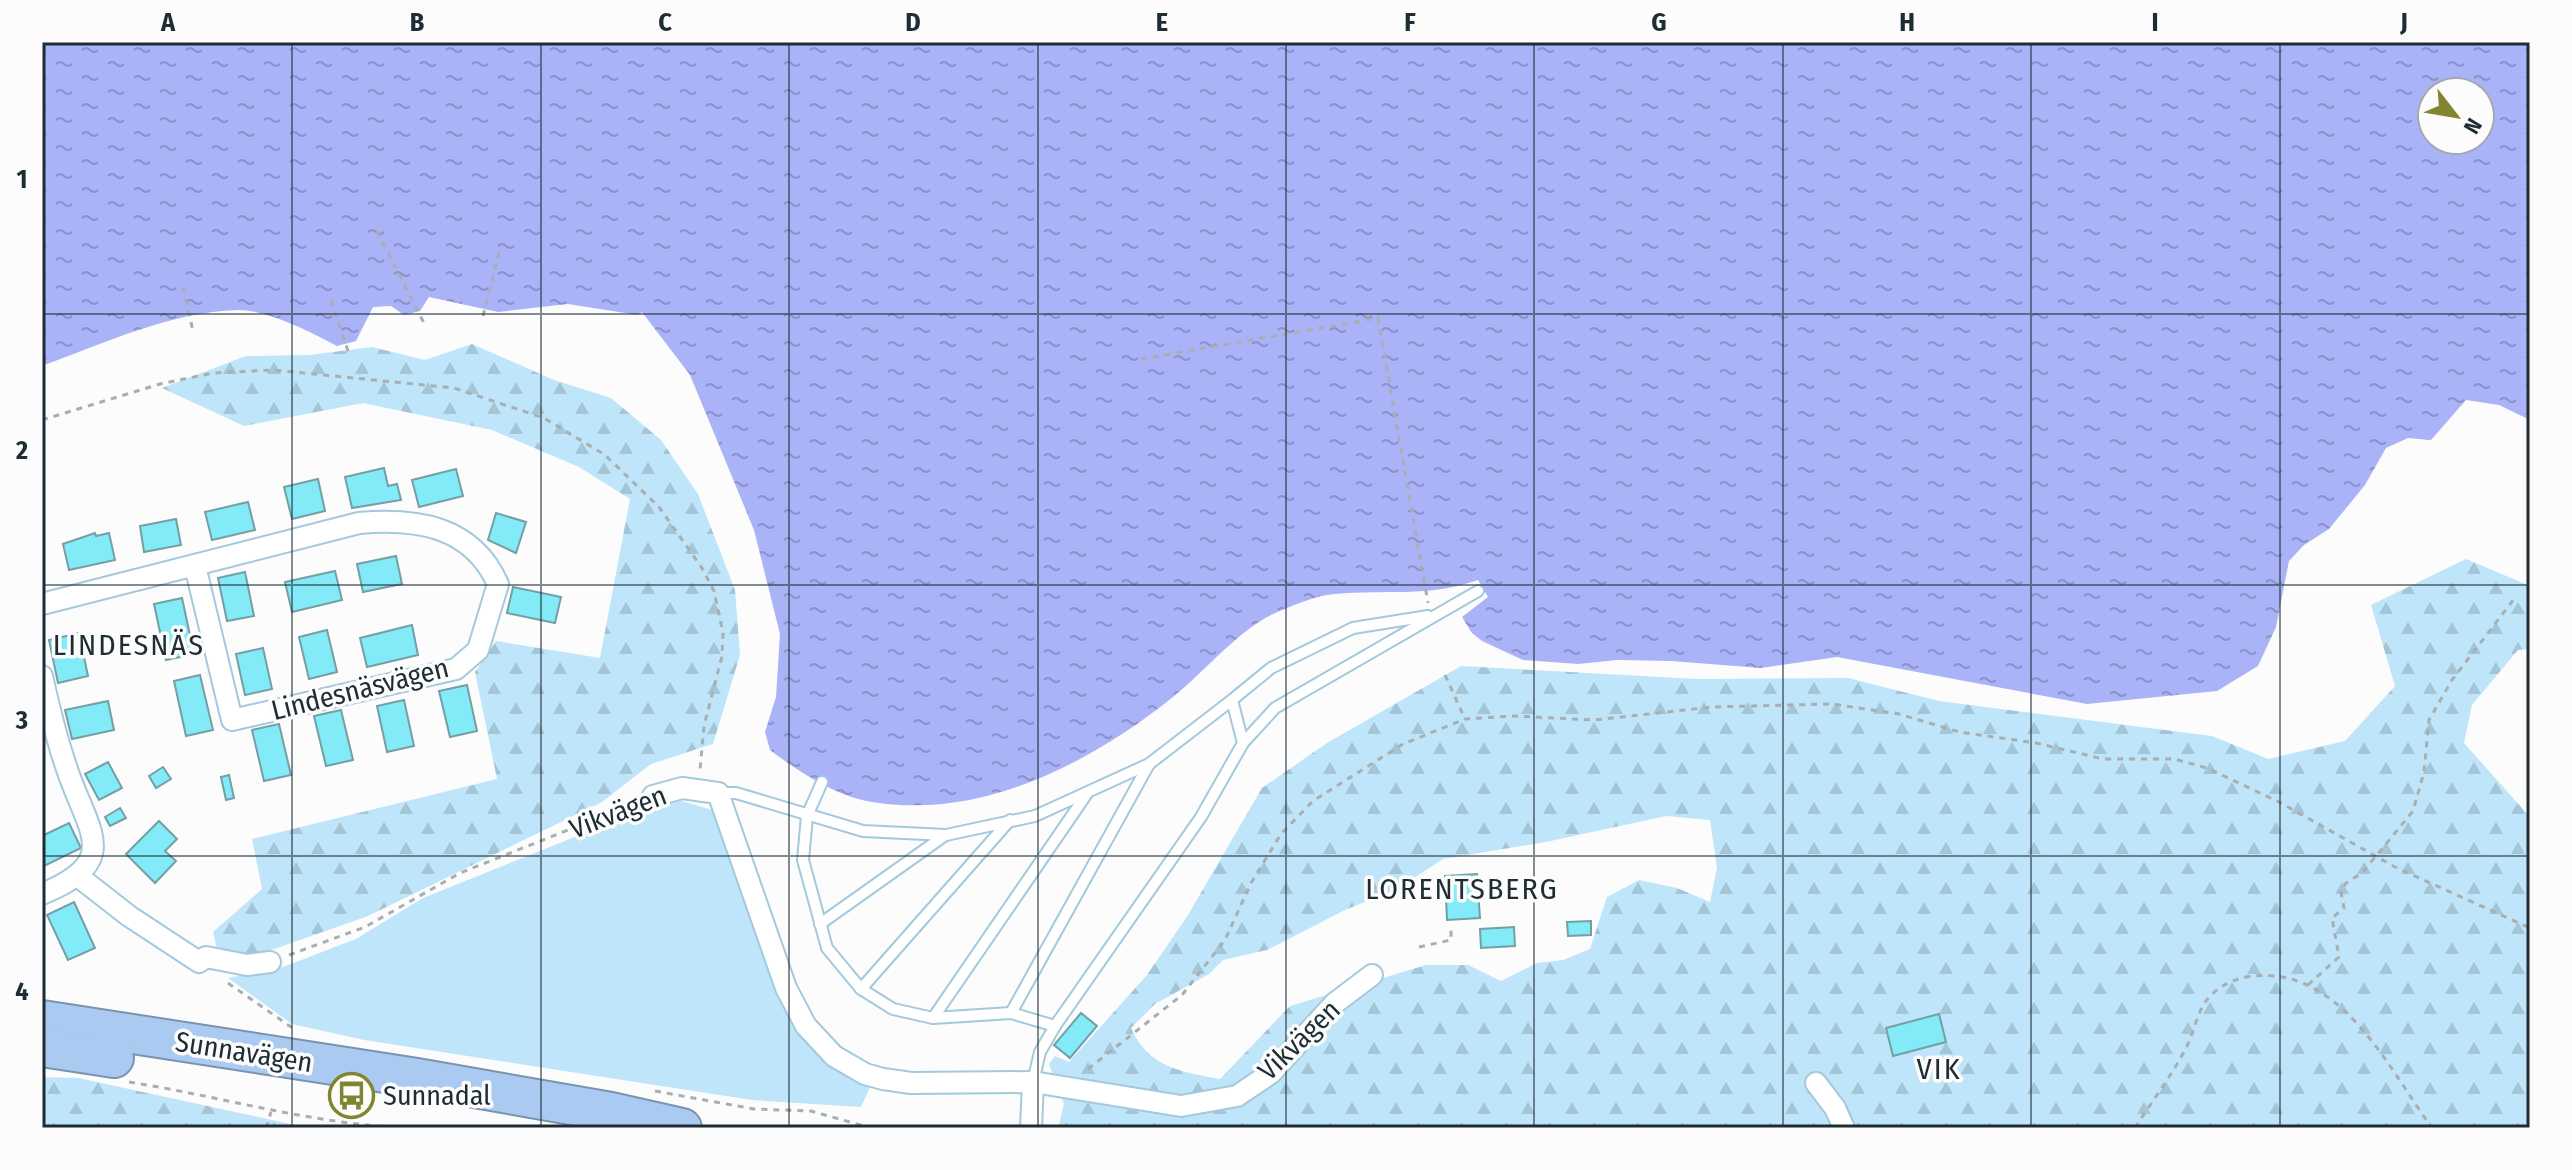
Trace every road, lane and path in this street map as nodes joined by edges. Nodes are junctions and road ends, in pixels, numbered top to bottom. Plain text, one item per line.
1 (377, 231) dead end
2 (499, 253) dead end
3 (183, 287) dead end
4 (331, 300) dead end
5 (483, 316) dead end
6 (425, 325) dead end
7 (193, 331) dead end
8 (350, 357) dead end
9 (1141, 359) dead end
10 (42, 420) edge
11 (195, 566) junction
12 (1478, 591) dead end
13 (2514, 599) dead end
14 (1428, 603) dead end
15 (42, 604) edge
16 (1435, 615) junction
17 (1445, 675) dead end
18 (42, 676) edge
19 (1232, 700) junction
20 (1465, 719) junction
21 (1243, 743) junction
22 (1149, 764) junction
23 (822, 782) dead end
24 (708, 791) junction
25 (1088, 793) junction
26 (653, 796) joint
27 (807, 816) junction
28 (1010, 820) junction
29 (946, 835) junction
30 (2375, 856) junction
31 (79, 877) junction
32 (42, 894) edge
33 (820, 924) junction
34 (1451, 926) dead end
35 (2530, 928) edge
36 (1419, 947) dead end
37 (199, 962) junction
38 (270, 962) joint
39 (1372, 975) dead end
40 (2308, 985) junction
41 (861, 989) junction
42 (1011, 1013) junction
43 (933, 1018) junction
44 (42, 1020) edge
45 (1055, 1026) junction
46 (298, 1031) dead end
47 (42, 1047) edge
48 (124, 1081) dead end
49 (1033, 1082) junction
50 (1816, 1083) dead end
51 (1063, 1088) junction
52 (646, 1089) dead end
53 (271, 1112) junction
54 (336, 1122) junction
55 (266, 1128) edge
56 (337, 1128) edge
57 (415, 1128) edge
58 (556, 1128) edge
59 (682, 1128) edge
60 (871, 1128) edge
61 (1031, 1128) edge
62 (1844, 1128) edge
63 (2135, 1128) edge
64 (2432, 1128) edge

1 - 6 path
2 - 5 path
3 - 7 path
4 - 8 path
9 - 14 path
10 - 24 path
11 - 11 street, Lindesnäsvägen
11 - 15 street, Lindesnäsvägen
12 - 16 lane
13 - 30 path
16 - 19 lane
16 - 21 lane
17 - 20 path
18 - 31 street
19 - 21 lane
19 - 22 lane
20 - 30 path
20 - 51 path
21 - 45 lane
22 - 25 lane
22 - 42 lane
23 - 27 lane
24 - 26 street, Vikvägen
24 - 27 lane
24 - 49 street, Vikvägen
25 - 28 lane
25 - 43 lane
26 - 38 path, Vikvägen
27 - 29 lane
27 - 33 lane
28 - 29 lane
28 - 41 lane
29 - 33 lane
30 - 35 path
30 - 40 path
31 - 32 street
31 - 37 street
33 - 41 lane
34 - 36 path
37 - 38 street
37 - 46 path
39 - 51 street, Vikvägen
40 - 63 path
40 - 64 path
41 - 43 lane
42 - 43 lane
42 - 45 lane
44 - 59 highway, Sunnavägen
45 - 49 lane
47 - 58 highway, Sunnavägen
48 - 53 path
49 - 51 street, Vikvägen
49 - 61 street
50 - 62 street
52 - 60 path
53 - 54 path
53 - 55 path
54 - 56 path
54 - 57 path

